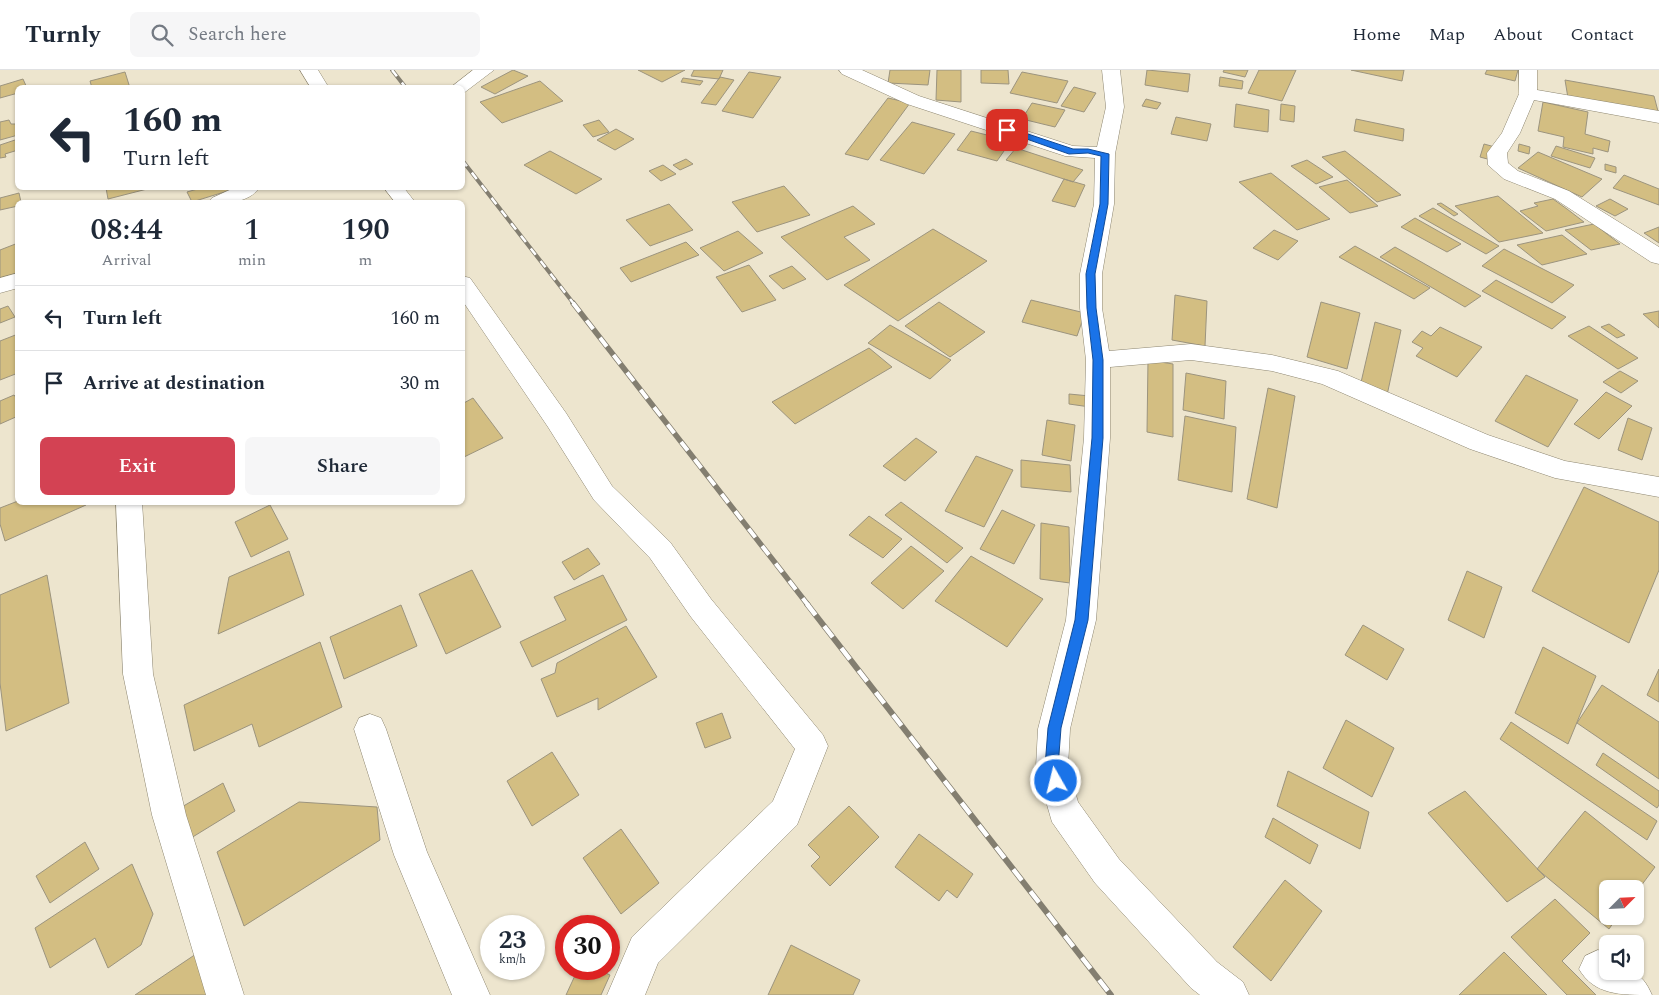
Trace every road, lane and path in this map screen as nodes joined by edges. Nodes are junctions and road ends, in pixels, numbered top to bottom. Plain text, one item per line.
1 (309, 70) edge
2 (485, 70) edge
3 (848, 70) edge
4 (1112, 70) edge
5 (1528, 70) edge
6 (318, 85) edge
7 (463, 85) edge
8 (1528, 94) junction
9 (1659, 117) edge
10 (1105, 154) junction
11 (245, 190) edge
12 (396, 190) edge
13 (223, 200) edge
14 (403, 200) edge
15 (1659, 257) edge
16 (15, 281) edge
17 (0, 286) edge
18 (465, 287) edge
19 (1098, 360) junction
20 (1659, 487) edge
21 (128, 505) edge
22 (370, 729) dead end
23 (1598, 970) dead end
24 (225, 995) edge
25 (471, 995) edge
26 (626, 995) edge
27 (1230, 995) edge
28 (1633, 995) edge

1 - 6 street
2 - 7 street
3 - 10 street
4 - 10 street
5 - 8 street
8 - 9 street
8 - 15 street
10 - 19 street
11 - 13 street
12 - 14 street
16 - 17 street
18 - 26 street
19 - 20 street
19 - 27 street
21 - 24 street
22 - 25 street
23 - 28 street

